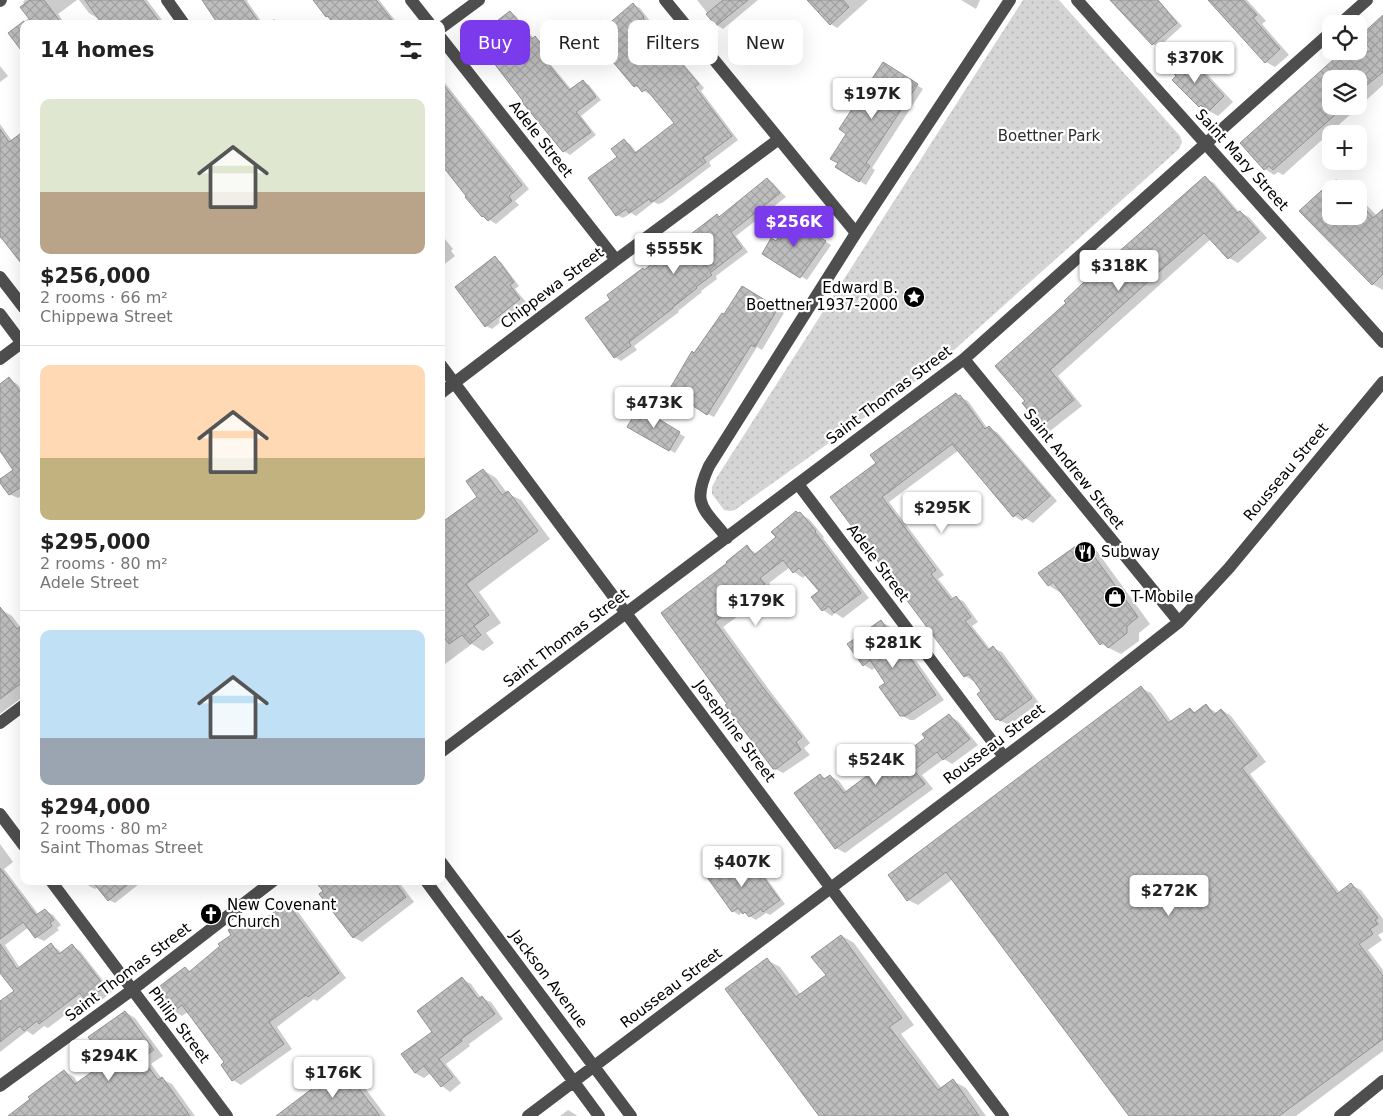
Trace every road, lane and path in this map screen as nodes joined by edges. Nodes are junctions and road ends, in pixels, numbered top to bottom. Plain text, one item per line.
1 (167, 0) edge
2 (412, 0) edge
3 (479, 0) edge
4 (665, 0) edge
5 (1010, 0) edge
6 (1077, 0) edge
7 (1367, 0) edge
8 (1350, 15) edge
9 (181, 20) edge
10 (427, 20) edge
11 (445, 25) edge
12 (1322, 40) edge
13 (445, 43) edge
14 (779, 139) junction
15 (1206, 144) junction
16 (856, 233) junction
17 (616, 260) junction
18 (0, 277) edge
19 (20, 303) edge
20 (0, 314) edge
21 (20, 339) edge
22 (1383, 342) edge
23 (20, 345) edge
24 (0, 359) edge
25 (964, 359) junction
26 (445, 370) edge
27 (1383, 382) edge
28 (455, 383) junction
29 (445, 390) edge
30 (798, 484) junction
31 (727, 538) junction
32 (627, 613) junction
33 (1179, 622) junction
34 (20, 708) edge
35 (0, 723) edge
36 (445, 749) edge
37 (1004, 757) junction
38 (0, 814) edge
39 (20, 841) edge
40 (445, 867) edge
41 (54, 885) edge
42 (268, 885) edge
43 (429, 885) edge
44 (830, 887) junction
45 (132, 990) junction
46 (594, 1067) junction
47 (574, 1081) junction
48 (1383, 1081) edge
49 (0, 1086) edge
50 (227, 1116) edge
51 (528, 1116) edge
52 (599, 1116) edge
53 (631, 1116) edge
54 (1003, 1116) edge
55 (1340, 1116) edge

1 - 9 street
2 - 10 street
3 - 11 street
4 - 14 street
5 - 16 street
6 - 15 street, Saint Mary Street
7 - 8 street
12 - 15 street, Saint Thomas Street
13 - 17 street, Adele Street
14 - 16 street
14 - 17 street, Chippewa Street
15 - 22 street, Saint Mary Street
15 - 25 street, Saint Thomas Street
16 - 31 street
17 - 28 street, Chippewa Street
18 - 19 street
20 - 21 street
23 - 24 street
25 - 30 street, Saint Thomas Street
25 - 33 street, Saint Andrew Street
26 - 28 street, Josephine Street
27 - 33 street, Rousseau Street
28 - 29 street, Chippewa Street
28 - 32 street, Josephine Street
30 - 31 street, Saint Thomas Street
30 - 37 street, Adele Street
31 - 32 street, Saint Thomas Street
32 - 36 street, Saint Thomas Street
32 - 44 street, Josephine Street
33 - 37 street, Rousseau Street
34 - 35 street
37 - 44 street, Rousseau Street
38 - 39 street
40 - 46 street, Jackson Avenue
41 - 45 street, Philip Street
42 - 45 street, Saint Thomas Street
43 - 47 street
44 - 46 street, Rousseau Street
44 - 54 street, Josephine Street
45 - 49 street, Saint Thomas Street
45 - 50 street, Philip Street
46 - 47 street, Rousseau Street
46 - 53 street, Jackson Avenue
47 - 51 street, Rousseau Street
47 - 52 street
48 - 55 street

